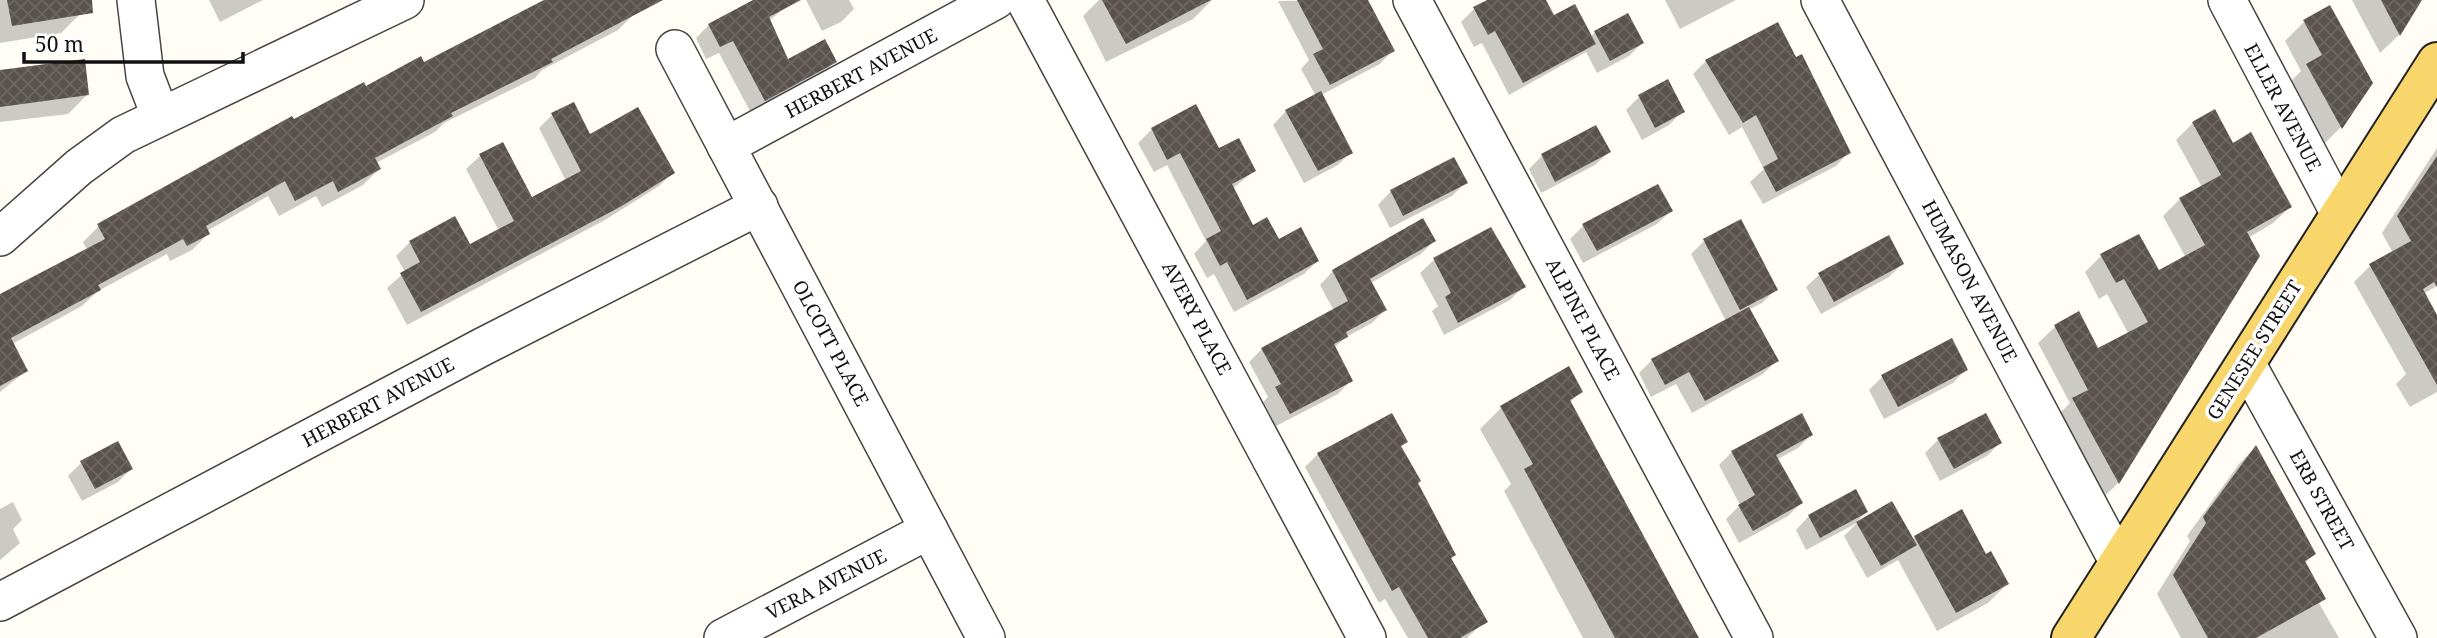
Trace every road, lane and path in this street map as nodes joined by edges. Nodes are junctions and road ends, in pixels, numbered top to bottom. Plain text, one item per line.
1 (136, 0) edge
2 (405, 0) edge
3 (996, 0) edge
4 (1025, 0) edge
5 (1412, 0) edge
6 (1820, 0) edge
7 (2227, 0) edge
8 (675, 49) dead end
9 (2437, 62) edge
10 (160, 115) junction
11 (726, 146) junction
12 (759, 206) junction
13 (2340, 214) junction
14 (0, 237) edge
15 (2246, 363) junction
16 (929, 530) junction
17 (2119, 563) junction
18 (0, 603) edge
19 (723, 638) edge
20 (986, 638) edge
21 (1367, 638) edge
22 (1754, 638) edge
23 (2071, 638) edge
24 (2399, 638) edge

1 - 10 street
2 - 10 street
3 - 11 street, HERBERT AVENUE
4 - 21 street, AVERY PLACE
5 - 22 street, ALPINE PLACE
6 - 17 street, HUMASON AVENUE
7 - 13 street, ELLER AVENUE
8 - 11 street, OLCOTT PLACE
9 - 13 main road, GENESEE STREET
10 - 14 street
11 - 12 street, OLCOTT PLACE
12 - 16 street, OLCOTT PLACE
12 - 18 street, HERBERT AVENUE
13 - 15 main road, GENESEE STREET
15 - 17 main road, GENESEE STREET
15 - 24 street, ERB STREET
16 - 19 street, VERA AVENUE
16 - 20 street, OLCOTT PLACE
17 - 23 main road, GENESEE STREET

